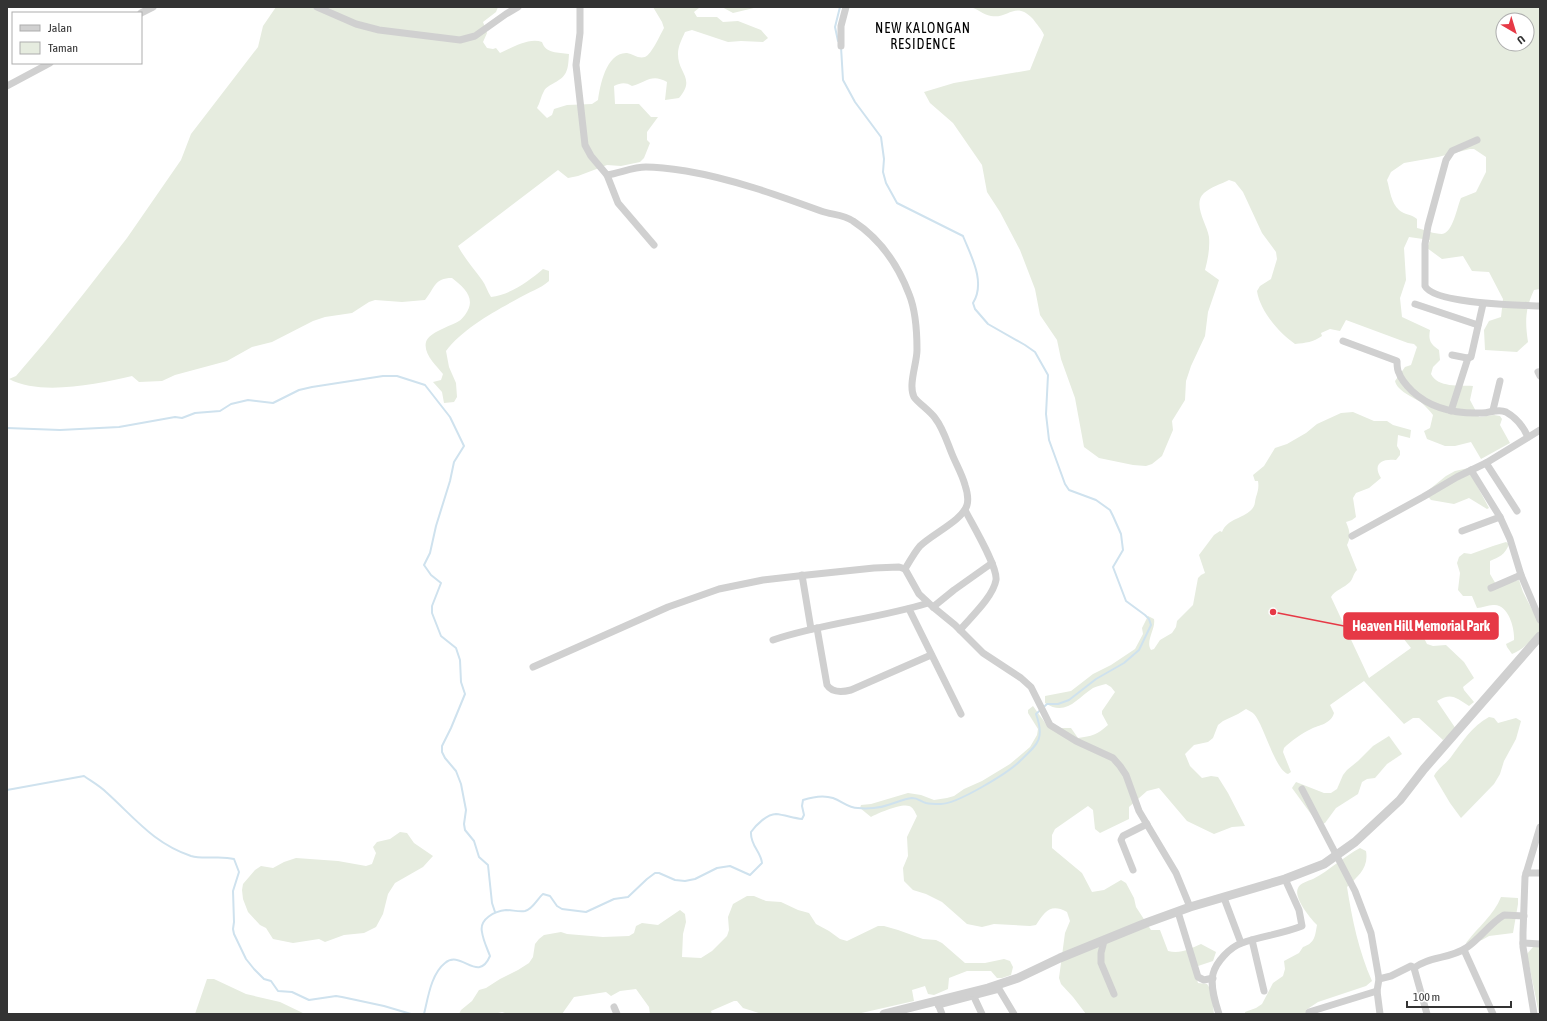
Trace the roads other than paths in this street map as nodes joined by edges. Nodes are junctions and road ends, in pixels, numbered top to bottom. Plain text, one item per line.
1 (153, 7) edge
2 (317, 7) edge
3 (518, 7) edge
4 (580, 7) edge
5 (846, 7) edge
6 (142, 13) edge
7 (841, 46) dead end
8 (48, 64) edge
9 (7, 86) edge
10 (1477, 140) dead end
11 (607, 175) junction
12 (654, 244) dead end
13 (1414, 304) dead end
14 (1483, 304) junction
15 (1540, 306) edge
16 (1478, 325) junction
17 (1343, 341) dead end
18 (1452, 356) dead end
19 (1468, 358) junction
20 (1500, 381) dead end
21 (1492, 410) junction
22 (1451, 411) junction
23 (1540, 432) edge
24 (1528, 437) junction
25 (1486, 463) junction
26 (1471, 470) junction
27 (965, 510) junction
28 (1517, 511) dead end
29 (1500, 517) junction
30 (1462, 531) dead end
31 (1352, 536) dead end
32 (992, 564) junction
33 (905, 569) junction
34 (802, 575) junction
35 (1521, 575) junction
36 (1491, 588) dead end
37 (930, 605) junction
38 (909, 609) junction
39 (1540, 620) edge
40 (814, 629) junction
41 (960, 630) junction
42 (1540, 636) edge
43 (772, 640) dead end
44 (931, 655) junction
45 (533, 666) dead end
46 (961, 714) dead end
47 (1302, 789) dead end
48 (1147, 824) junction
49 (1540, 828) edge
50 (1338, 855) junction
51 (1133, 870) dead end
52 (1526, 873) junction
53 (1540, 873) edge
54 (1285, 879) junction
55 (1224, 898) junction
56 (1190, 907) junction
57 (1178, 912) junction
58 (1524, 916) junction
59 (1252, 940) junction
60 (1104, 941) junction
61 (1241, 943) junction
62 (1523, 943) junction
63 (1540, 944) edge
64 (1464, 950) junction
65 (1414, 968) junction
66 (1213, 978) junction
67 (1379, 979) junction
68 (1264, 991) dead end
69 (1377, 991) junction
70 (1114, 994) dead end
71 (974, 996) junction
72 (937, 1003) junction
73 (890, 1013) edge
74 (1307, 1013) edge
75 (942, 1014) edge
76 (982, 1014) edge
77 (1014, 1014) edge
78 (1219, 1014) edge
79 (1380, 1014) edge
80 (1427, 1014) edge
81 (1493, 1014) edge
82 (1534, 1014) edge

1 - 6 street
2 - 3 street
4 - 11 street
5 - 7 street
8 - 9 street
10 - 14 street
11 - 12 street
11 - 27 street
13 - 16 street
14 - 15 street
14 - 16 street
16 - 19 street
17 - 22 street
18 - 19 street
19 - 22 street
20 - 21 street
21 - 22 street
21 - 24 street
23 - 24 street
24 - 25 street
25 - 26 street
25 - 28 street
26 - 29 street
26 - 31 street
27 - 32 street
27 - 33 street
29 - 30 street
29 - 35 street
32 - 37 street
32 - 41 street
33 - 34 street
33 - 37 street
34 - 40 street
34 - 45 street
35 - 36 street
35 - 39 street
37 - 38 street
37 - 41 street
38 - 40 street
38 - 44 street
40 - 43 street
40 - 44 street
41 - 48 street
42 - 50 street
44 - 46 street
47 - 50 street
48 - 51 street
48 - 56 street
49 - 52 street
50 - 54 street
50 - 67 street
52 - 53 street
52 - 58 street
54 - 55 street
54 - 59 street
55 - 56 street
55 - 61 street
56 - 57 street
57 - 60 street
57 - 66 street
58 - 62 street
58 - 64 street
59 - 61 street
59 - 68 street
60 - 70 street
60 - 72 street
61 - 66 street
62 - 63 street
62 - 82 street
64 - 65 street
64 - 81 street
65 - 67 street
65 - 80 street
66 - 78 street
67 - 69 street
69 - 74 street
69 - 79 street
71 - 72 street
71 - 76 street
71 - 77 street
72 - 73 street
72 - 75 street

